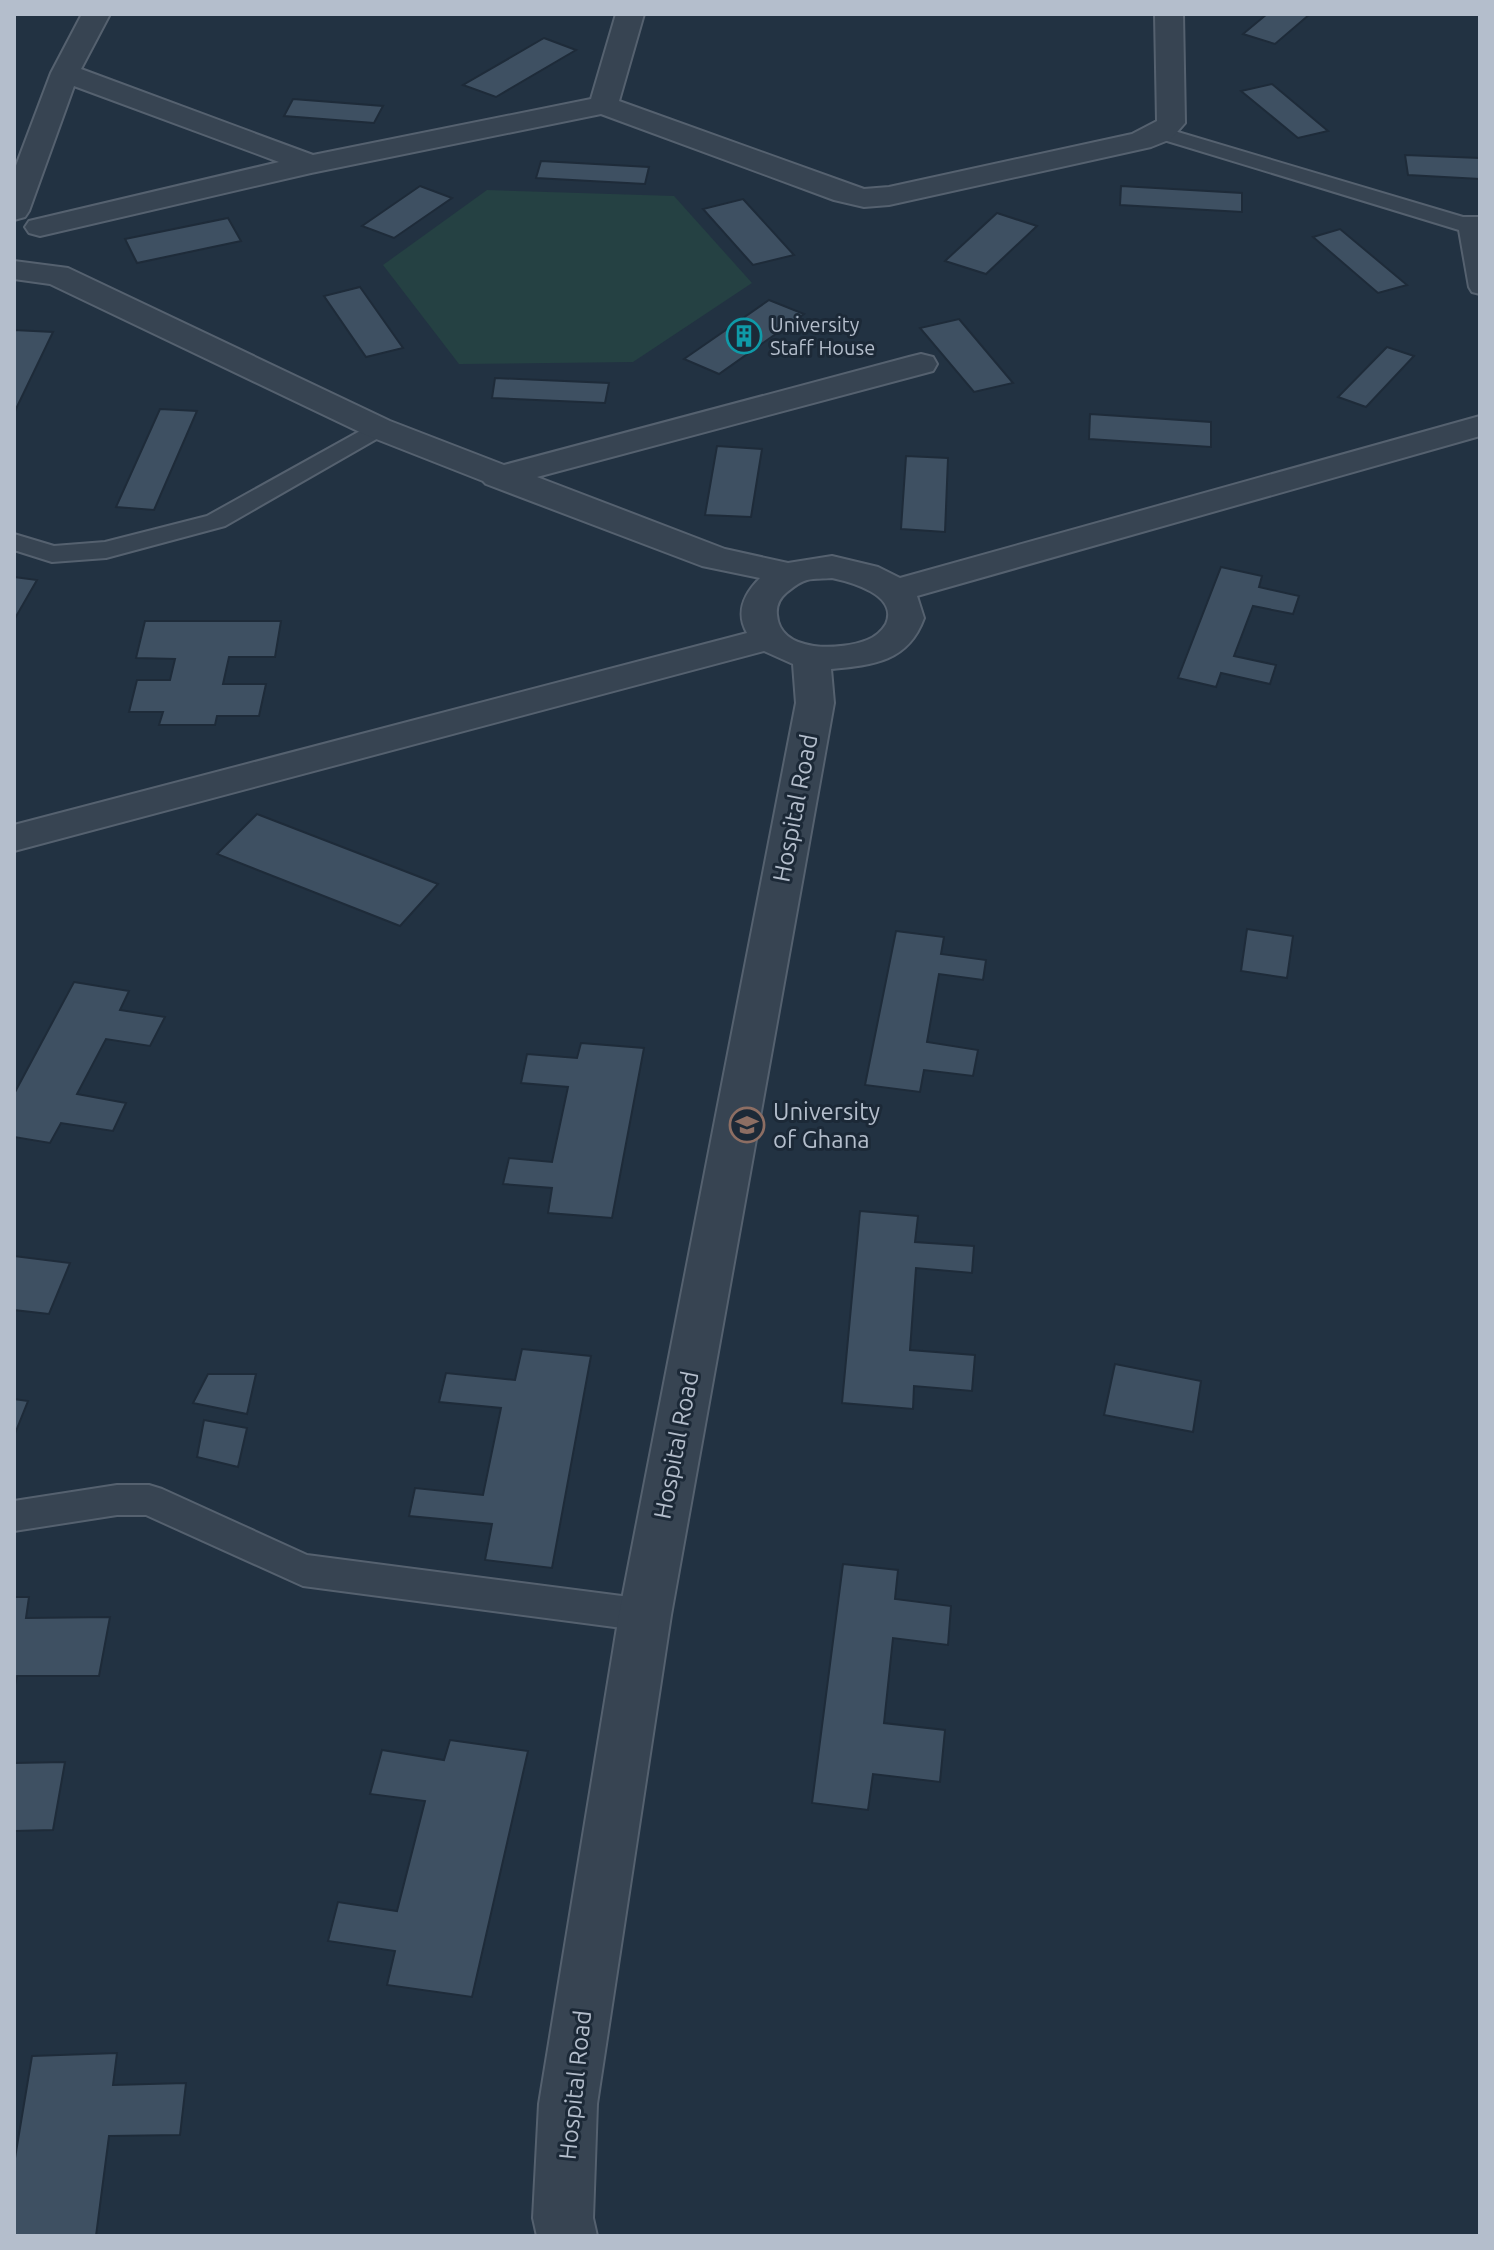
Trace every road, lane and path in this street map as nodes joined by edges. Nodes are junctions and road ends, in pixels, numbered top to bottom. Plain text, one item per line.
1 (96, 14) edge
2 (630, 14) edge
3 (1169, 14) edge
4 (65, 73) junction
5 (603, 105) junction
6 (1161, 133) junction
7 (311, 164) junction
8 (1475, 225) edge
9 (22, 239) edge
10 (1480, 287) edge
11 (921, 364) dead end
12 (1480, 426) edge
13 (378, 428) junction
14 (498, 477) junction
15 (14, 542) edge
16 (715, 558) junction
17 (790, 574) junction
18 (896, 591) junction
19 (764, 622) junction
20 (813, 681) junction
21 (14, 838) edge
22 (14, 1516) edge
23 (645, 1615) junction
24 (567, 2236) edge

1 - 4 street
2 - 5 street
3 - 6 street
4 - 7 street
4 - 9 street
5 - 6 street
5 - 7 street
6 - 8 lane
7 - 9 street
8 - 10 lane
9 - 13 street
11 - 14 street
12 - 18 street
13 - 14 street
13 - 15 lane
14 - 16 street
16 - 17 street
16 - 19 street
17 - 18 street
17 - 19 street
18 - 20 street
19 - 20 street
19 - 21 street
20 - 23 street, Hospital Road
22 - 23 lane
23 - 24 street, Hospital Road

